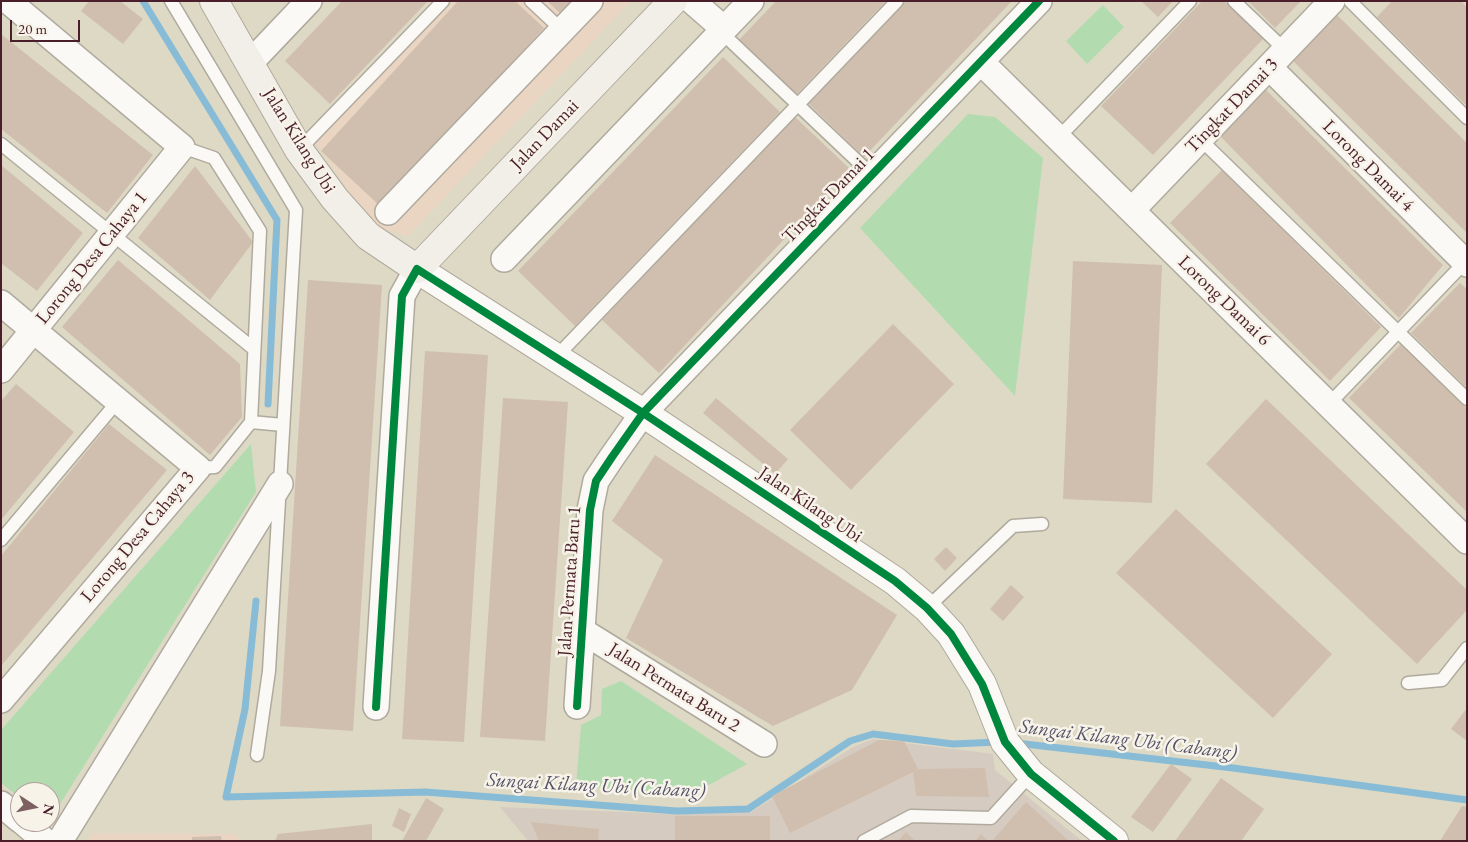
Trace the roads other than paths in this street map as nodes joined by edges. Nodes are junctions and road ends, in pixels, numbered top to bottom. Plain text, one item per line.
1 (8, 1) edge
2 (171, 1) edge
3 (214, 1) edge
4 (309, 1) edge
5 (443, 1) edge
6 (531, 1) edge
7 (590, 1) edge
8 (673, 1) edge
9 (692, 1) edge
10 (751, 1) edge
11 (897, 1) edge
12 (1039, 1) edge
13 (1190, 1) edge
14 (1234, 1) edge
15 (1332, 1) edge
16 (1350, 1) edge
17 (562, 30) junction
18 (722, 31) junction
19 (1277, 58) junction
20 (981, 62) junction
21 (250, 63) junction
22 (798, 105) junction
23 (1467, 118) edge
24 (1058, 138) junction
25 (1200, 139) junction
26 (1, 144) edge
27 (182, 147) junction
28 (299, 150) junction
29 (872, 175) junction
30 (1132, 210) junction
31 (388, 212) dead end
32 (112, 233) junction
33 (504, 259) dead end
34 (1466, 262) edge
35 (417, 269) junction
36 (1, 303) edge
37 (34, 330) junction
38 (1397, 333) junction
39 (254, 349) junction
40 (556, 357) junction
41 (1, 370) edge
42 (1467, 399) edge
43 (118, 401) junction
44 (1329, 404) junction
45 (643, 414) junction
46 (251, 422) junction
47 (283, 425) junction
48 (198, 468) junction
49 (280, 484) junction
50 (1042, 524) dead end
51 (1, 540) edge
52 (1467, 541) edge
53 (927, 608) junction
54 (584, 632) junction
55 (1467, 648) edge
56 (1408, 683) dead end
57 (1, 700) edge
58 (577, 706) dead end
59 (376, 707) dead end
60 (764, 744) dead end
61 (256, 755) dead end
62 (1032, 774) junction
63 (34, 832) edge
64 (45, 841) edge
65 (60, 841) edge
66 (864, 841) edge
67 (1114, 841) edge

1 - 27 street
2 - 47 lane
3 - 21 main road, Jalan Kilang Ubi
4 - 21 street
5 - 28 lane
6 - 17 lane
7 - 17 street
8 - 35 main road, Jalan Damai
9 - 18 street
10 - 18 street
11 - 22 lane
12 - 20 street, Tingkat Damai 1
13 - 24 lane
14 - 19 lane
15 - 19 street, Tingkat Damai 3
16 - 23 lane
17 - 31 street
18 - 22 lane
18 - 33 street
19 - 25 street, Tingkat Damai 3
19 - 34 street, Lorong Damai 4
20 - 24 street, Lorong Damai 6
20 - 29 street, Tingkat Damai 1
21 - 28 main road, Jalan Kilang Ubi
22 - 29 lane
22 - 40 lane
24 - 30 street, Lorong Damai 6
25 - 30 street, Tingkat Damai 3
25 - 38 lane
26 - 32 lane
27 - 32 street, Lorong Desa Cahaya 1
27 - 39 lane
28 - 35 main road, Jalan Kilang Ubi
29 - 45 street, Tingkat Damai 1
30 - 44 street, Lorong Damai 6
32 - 37 street, Lorong Desa Cahaya 1
32 - 39 lane
34 - 38 lane
35 - 40 street, Jalan Kilang Ubi
35 - 59 street
36 - 37 street, Lorong Desa Cahaya 3
37 - 41 street, Lorong Desa Cahaya 1
37 - 43 street, Lorong Desa Cahaya 3
38 - 42 lane
38 - 44 lane
39 - 46 lane
40 - 45 street, Jalan Kilang Ubi
43 - 48 street, Lorong Desa Cahaya 3
43 - 51 lane
44 - 52 street, Lorong Damai 6
45 - 53 street, Jalan Kilang Ubi
45 - 54 street, Jalan Permata Baru 1
46 - 47 lane
46 - 48 lane
47 - 49 lane
48 - 57 street, Lorong Desa Cahaya 3
49 - 61 lane
49 - 65 street
50 - 53 lane
53 - 62 street, Jalan Kilang Ubi
54 - 58 street, Jalan Permata Baru 1
54 - 60 street, Jalan Permata Baru 2
55 - 56 lane
62 - 66 lane
62 - 67 street, Jalan Kilang Ubi
63 - 64 street

